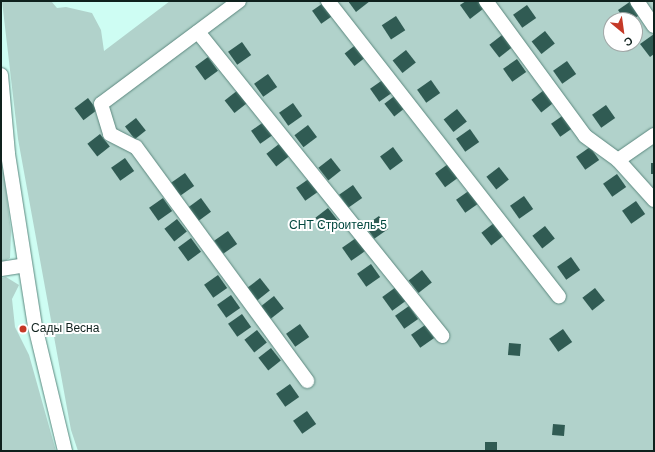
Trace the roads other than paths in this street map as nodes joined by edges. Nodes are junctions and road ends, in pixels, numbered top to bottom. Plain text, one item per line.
1 (239, 1) edge
2 (328, 1) edge
3 (486, 1) edge
4 (637, 1) edge
5 (654, 26) edge
6 (198, 32) junction
7 (1, 75) edge
8 (654, 135) edge
9 (618, 160) junction
10 (654, 200) edge
11 (25, 265) junction
12 (1, 270) edge
13 (559, 297) dead end
14 (442, 336) dead end
15 (307, 381) dead end
16 (65, 451) edge

1 - 6 street
2 - 13 street
3 - 9 street
4 - 5 street
6 - 14 street
6 - 15 street
7 - 11 street
8 - 9 street
9 - 10 street
11 - 12 street
11 - 16 street

